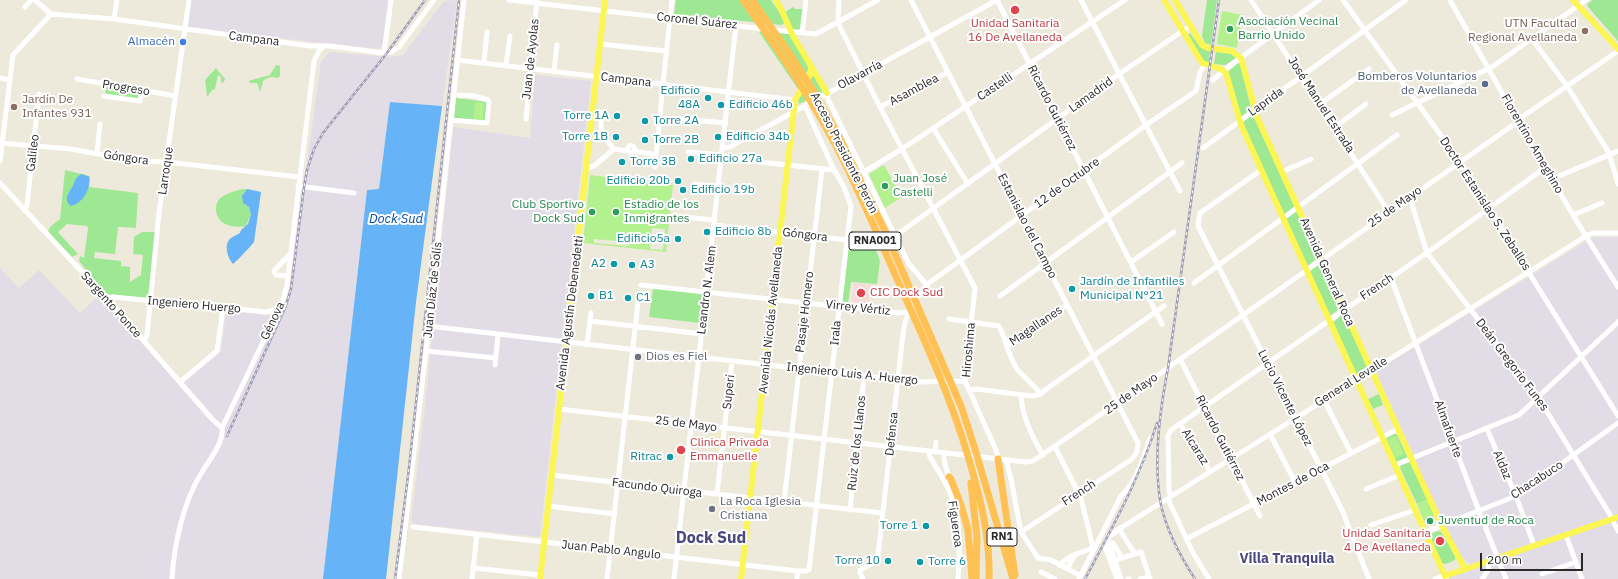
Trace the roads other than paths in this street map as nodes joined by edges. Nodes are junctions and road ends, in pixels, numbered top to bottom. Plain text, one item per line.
1 (31, 0) edge
2 (35, 0) edge
3 (116, 0) edge
4 (189, 0) edge
5 (390, 0) edge
6 (434, 0) edge
7 (464, 0) edge
8 (509, 0) edge
9 (605, 0) edge
10 (672, 0) edge
11 (738, 0) edge
12 (743, 0) edge
13 (752, 0) edge
14 (776, 0) edge
15 (806, 0) edge
16 (839, 0) edge
17 (878, 0) edge
18 (911, 0) edge
19 (997, 0) edge
20 (1081, 0) edge
21 (1125, 0) edge
22 (1164, 0) edge
23 (1175, 0) edge
24 (1251, 0) edge
25 (1319, 0) edge
26 (1343, 0) edge
27 (1406, 0) edge
28 (1450, 0) edge
29 (1572, 0) edge
30 (1586, 0) edge
31 (537, 2) edge
32 (1578, 5) junction
33 (25, 7) dead end
34 (604, 11) junction
35 (51, 14) junction
36 (670, 18) junction
37 (114, 20) junction
38 (838, 22) junction
39 (1093, 22) junction
40 (736, 26) junction
41 (1190, 26) junction
42 (185, 30) junction
43 (1182, 30) junction
44 (1364, 30) junction
45 (487, 32) dead end
46 (791, 32) junction
47 (802, 33) junction
48 (1274, 33) junction
49 (510, 36) dead end
50 (930, 37) junction
51 (1532, 38) junction
52 (557, 44) dead end
53 (600, 44) junction
54 (323, 47) junction
55 (1618, 50) edge
56 (666, 51) junction
57 (384, 53) junction
58 (1241, 58) junction
59 (457, 60) junction
60 (484, 62) junction
61 (1030, 64) junction
62 (1205, 64) junction
63 (506, 65) junction
64 (811, 65) junction
65 (530, 68) junction
66 (1369, 68) dead end
67 (1488, 69) junction
68 (554, 71) junction
69 (1224, 71) junction
70 (948, 72) junction
71 (863, 74) junction
72 (1119, 74) junction
73 (596, 76) junction
74 (1301, 76) junction
75 (0, 78) edge
76 (77, 79) dead end
77 (9, 80) junction
78 (1213, 80) dead end
79 (105, 84) junction
80 (662, 84) junction
81 (1567, 86) junction
82 (142, 90) junction
83 (729, 92) junction
84 (827, 93) junction
85 (40, 94) dead end
86 (459, 95) dead end
87 (176, 96) junction
88 (795, 100) junction
89 (1417, 103) junction
90 (1320, 104) junction
91 (1366, 104) dead end
92 (805, 106) junction
93 (966, 107) junction
94 (880, 108) junction
95 (1255, 110) junction
96 (602, 112) dead end
97 (794, 112) junction
98 (1392, 115) dead end
99 (526, 119) dead end
100 (683, 119) dead end
101 (1057, 119) junction
102 (451, 120) junction
103 (1518, 120) junction
104 (1239, 121) junction
105 (726, 123) junction
106 (100, 124) dead end
107 (1146, 125) junction
108 (1335, 127) junction
109 (933, 128) junction
110 (1397, 136) dead end
111 (1, 144) edge
112 (33, 147) junction
113 (723, 148) junction
114 (1203, 148) dead end
115 (614, 149) junction
116 (902, 149) junction
117 (688, 152) dead end
118 (1618, 152) edge
119 (97, 154) junction
120 (656, 155) junction
121 (1610, 155) junction
122 (722, 157) junction
123 (1311, 159) dead end
124 (0, 161) edge
125 (167, 162) junction
126 (1460, 162) junction
127 (1182, 163) dead end
128 (1359, 163) junction
129 (996, 164) junction
130 (788, 166) junction
131 (655, 167) dead end
132 (1546, 167) junction
133 (587, 168) junction
134 (822, 170) junction
135 (834, 170) junction
136 (1261, 170) junction
137 (1084, 171) junction
138 (864, 172) junction
139 (1282, 172) junction
140 (1170, 173) junction
141 (299, 177) junction
142 (1552, 179) junction
143 (0, 183) edge
144 (695, 184) dead end
145 (968, 184) junction
146 (1618, 184) edge
147 (298, 186) junction
148 (719, 187) junction
149 (1180, 191) dead end
150 (354, 193) dead end
151 (1410, 198) junction
152 (1602, 203) dead end
153 (1298, 208) junction
154 (1489, 208) junction
155 (933, 209) junction
156 (24, 210) junction
157 (1389, 212) junction
158 (1574, 215) junction
159 (683, 217) dead end
160 (1022, 217) junction
161 (1108, 217) junction
162 (1284, 218) junction
163 (715, 222) junction
164 (781, 232) junction
165 (1174, 232) dead end
166 (1618, 233) edge
167 (814, 236) junction
168 (895, 236) junction
169 (1586, 236) junction
170 (847, 240) junction
171 (290, 253) junction
172 (1426, 253) junction
173 (1321, 260) junction
174 (960, 262) junction
175 (1131, 262) junction
176 (1046, 263) junction
177 (1218, 266) junction
178 (1307, 270) junction
179 (1529, 271) junction
180 (288, 276) junction
181 (1391, 278) junction
182 (1194, 283) dead end
183 (641, 285) dead end
184 (927, 285) junction
185 (1618, 287) edge
186 (706, 291) junction
187 (1000, 296) dead end
188 (773, 298) junction
189 (107, 299) junction
190 (151, 301) junction
191 (638, 302) dead end
192 (806, 302) junction
193 (1067, 305) junction
194 (839, 306) junction
195 (1164, 306) dead end
196 (223, 308) junction
197 (280, 308) junction
198 (1469, 308) junction
199 (1344, 310) junction
200 (1156, 311) junction
201 (266, 312) junction
202 (907, 312) junction
203 (591, 313) dead end
204 (1242, 315) junction
205 (949, 319) dead end
206 (1329, 320) junction
207 (590, 321) junction
208 (972, 321) junction
209 (273, 322) junction
210 (1618, 322) edge
211 (1162, 324) dead end
212 (428, 326) junction
213 (635, 326) junction
214 (702, 334) junction
215 (498, 335) junction
216 (144, 341) junction
217 (1416, 342) junction
218 (566, 343) junction
219 (587, 345) junction
220 (1006, 346) junction
221 (632, 350) junction
222 (426, 351) junction
223 (1093, 356) junction
224 (1582, 356) junction
225 (496, 358) junction
226 (699, 358) junction
227 (1180, 359) junction
228 (732, 362) junction
229 (1267, 363) junction
230 (495, 365) dead end
231 (766, 365) junction
232 (798, 369) junction
233 (1371, 370) junction
234 (832, 372) junction
235 (864, 376) junction
236 (1356, 379) junction
237 (898, 380) junction
238 (965, 381) junction
239 (180, 382) junction
240 (970, 390) junction
241 (1041, 394) junction
242 (1021, 395) junction
243 (1538, 397) junction
244 (1324, 400) junction
245 (1117, 403) junction
246 (1204, 406) junction
247 (558, 409) junction
248 (1618, 416) edge
249 (625, 417) junction
250 (1294, 418) junction
251 (1618, 423) edge
252 (691, 424) junction
253 (1180, 424) junction
254 (222, 428) junction
255 (725, 428) junction
256 (1398, 429) junction
257 (1487, 429) junction
258 (758, 432) junction
259 (1270, 434) junction
260 (791, 435) junction
261 (1382, 437) junction
262 (1150, 438) dead end
263 (824, 439) junction
264 (936, 442) dead end
265 (857, 443) junction
266 (1454, 443) junction
267 (890, 447) junction
268 (1055, 447) junction
269 (928, 451) junction
270 (935, 452) junction
271 (944, 453) junction
272 (1351, 453) junction
273 (1136, 454) junction
274 (1043, 455) junction
275 (1575, 455) junction
276 (1230, 458) junction
277 (998, 459) junction
278 (1411, 459) junction
279 (1006, 460) junction
280 (1141, 463) junction
281 (1395, 465) junction
282 (1321, 469) junction
283 (1210, 471) junction
284 (552, 475) junction
285 (1400, 475) junction
286 (949, 477) junction
287 (1295, 482) junction
288 (618, 483) junction
289 (1366, 489) dead end
290 (684, 491) junction
291 (1079, 492) junction
292 (950, 493) junction
293 (717, 494) junction
294 (1516, 496) junction
295 (1169, 497) junction
296 (750, 498) junction
297 (977, 499) junction
298 (784, 502) junction
299 (1254, 504) junction
300 (548, 506) junction
301 (817, 506) junction
302 (850, 510) junction
303 (1415, 510) junction
304 (1479, 511) junction
305 (882, 513) junction
306 (615, 514) junction
307 (1260, 516) dead end
308 (1615, 518) edge
309 (1371, 525) dead end
310 (1442, 526) junction
311 (413, 527) dead end
312 (1119, 528) junction
313 (1618, 531) edge
314 (1021, 532) junction
315 (1425, 532) junction
316 (477, 534) junction
317 (1566, 535) junction
318 (1188, 538) junction
319 (544, 542) junction
320 (1107, 544) junction
321 (1534, 545) junction
322 (1094, 548) junction
323 (610, 549) junction
324 (1075, 554) junction
325 (1135, 554) junction
326 (677, 557) junction
327 (1122, 558) junction
328 (1497, 558) junction
329 (1114, 560) junction
330 (1488, 561) junction
331 (1576, 562) junction
332 (743, 564) junction
333 (1059, 564) junction
334 (473, 568) junction
335 (1067, 569) junction
336 (1465, 569) junction
337 (809, 570) joint
338 (798, 571) junction
339 (1041, 572) dead end
340 (1542, 574) dead end
341 (540, 577) edge
342 (1080, 577) edge
343 (1445, 577) edge
344 (1150, 578) edge
345 (172, 579) edge
346 (399, 579) edge
347 (472, 579) edge
348 (607, 579) edge
349 (674, 579) edge
350 (741, 579) edge
351 (797, 579) edge
352 (863, 579) edge
353 (958, 579) edge
354 (972, 579) edge
355 (976, 579) edge
356 (989, 579) edge
357 (1014, 579) edge
358 (1055, 579) edge
359 (1117, 579) edge
360 (1120, 579) edge
361 (1140, 579) edge
362 (1209, 579) edge
363 (1369, 579) edge
364 (1435, 579) edge
365 (1482, 579) edge
366 (1506, 579) edge
367 (1582, 579) edge

1 - 33 street
2 - 35 street
3 - 37 street
4 - 42 street, Larroque
5 - 57 street
6 - 57 street
7 - 59 street, Juan Díaz de Solís
8 - 31 street, Coronel Suárez
9 - 34 main road, Avenida Agustín Debenedetti
10 - 36 street
11 - 297 highway, Acceso Presidente Perón / RNA001
12 - 297 highway, RN1
13 - 357 highway, RN1
14 - 46 main road, Acceso Presidente Perón
15 - 47 street
16 - 38 street
17 - 38 street, Coronel Suárez
18 - 50 street, Estanislao del Campo
19 - 50 street, Olavarría
19 - 61 street, Ricardo Gutiérrez
20 - 39 street
21 - 39 street, Castelli
22 - 43 main road
23 - 41 main road
24 - 48 street, José Manuel Estrada
25 - 48 street
26 - 44 street, Doctor Estanislao S. Zeballos
27 - 44 street, Laprida
28 - 67 street, Florentino Ameghino
29 - 32 main road
30 - 32 street
31 - 34 street, Coronel Suárez
31 - 65 street, Juan de Ayolas
32 - 51 street
32 - 55 main road
34 - 36 street, Coronel Suárez
34 - 53 main road, Avenida Agustín Debenedetti
35 - 37 street, Campana
35 - 77 street
36 - 40 street, Coronel Suárez
36 - 56 street
37 - 42 street, Campana
38 - 47 street, Coronel Suárez
38 - 71 street, Hiroshima
39 - 61 street, Castelli
39 - 72 street
40 - 46 street, Coronel Suárez
40 - 83 street, Leandro N. Alem
41 - 43 street, Lamadrid
41 - 58 main road
42 - 54 street, Campana
42 - 87 street, Larroque
43 - 62 main road
43 - 72 street, Lamadrid
44 - 74 street, Laprida
44 - 89 street, Doctor Estanislao S. Zeballos
45 - 60 street
46 - 47 street, Coronel Suárez
46 - 64 main road, Acceso Presidente Perón
48 - 58 street
48 - 74 street, José Manuel Estrada
49 - 63 street
50 - 70 street, Estanislao del Campo
50 - 71 street, Olavarría
51 - 67 street
51 - 81 street
52 - 68 street
53 - 56 street
53 - 73 main road, Avenida Agustín Debenedetti
54 - 57 street
54 - 141 street, Génova
55 - 81 street, 25 de Mayo
56 - 80 street
58 - 69 street
58 - 95 main road, Avenida General Roca
59 - 60 street, Campana
59 - 102 street, Juan Díaz de Solís
60 - 63 street, Campana
61 - 93 street, Castelli
61 - 101 street, Ricardo Gutiérrez
62 - 69 main road
62 - 107 street, 12 de Octubre
63 - 65 street, Campana
64 - 84 main road, Acceso Presidente Perón
64 - 88 main road, Avenida Nicolás Avellaneda
65 - 68 street, Campana
65 - 99 street, Juan de Ayolas
66 - 90 street
67 - 89 street
67 - 103 street, Florentino Ameghino
68 - 73 street, Campana
69 - 78 street
69 - 104 main road, Avenida General Roca
70 - 93 street, Estanislao del Campo
70 - 94 street, Asamblea
71 - 84 street, Olavarría
71 - 94 street, Hiroshima
72 - 101 street, Lamadrid
72 - 107 street
73 - 80 street, Campana
73 - 133 main road, Avenida Agustín Debenedetti
74 - 90 street, José Manuel Estrada
74 - 95 street, Laprida
75 - 77 street
76 - 79 street, Progreso
77 - 111 street
79 - 82 street, Progreso
79 - 82 street
80 - 83 street, Campana
80 - 120 street
81 - 103 street, 25 de Mayo
81 - 121 street
82 - 87 street, Progreso
83 - 88 street, Campana
83 - 105 street, Leandro N. Alem
84 - 92 street, Olavarría
84 - 138 street
85 - 112 street, Galileo
86 - 102 street
87 - 125 street, Larroque
88 - 97 main road, Avenida Nicolás Avellaneda
89 - 98 street
89 - 126 street, Doctor Estanislao S. Zeballos
90 - 108 street, José Manuel Estrada
91 - 108 street
92 - 97 street, Olavarría
92 - 135 street, Irala
93 - 109 street, Castelli
93 - 129 street, Estanislao del Campo
94 - 116 street, Hiroshima
95 - 104 street, Laprida
95 - 139 main road, Avenida General Roca
96 - 115 street
97 - 113 street, Olavarría
97 - 130 main road, Avenida Nicolás Avellaneda
100 - 105 street
101 - 129 street, Lamadrid
101 - 137 street, Ricardo Gutiérrez
102 - 212 street, Juan Díaz de Solís
103 - 126 street, 25 de Mayo
103 - 132 street, Florentino Ameghino
104 - 114 street, Laprida
104 - 136 main road, Avenida General Roca
105 - 113 street, Leandro N. Alem
106 - 119 street
107 - 137 street, 12 de Octubre
107 - 140 street
108 - 128 street, José Manuel Estrada
109 - 116 street, Castelli
109 - 145 street
110 - 128 street
111 - 112 street, Góngora
111 - 124 street
112 - 119 street, Góngora
112 - 156 street, Galileo
113 - 122 street, Leandro N. Alem
115 - 120 street
115 - 133 street
116 - 138 street, Castelli
116 - 155 street, Hiroshima
117 - 122 street
118 - 121 street
119 - 125 street, Góngora
120 - 131 street
121 - 142 street
121 - 146 street
122 - 130 street
122 - 148 street, Leandro N. Alem
123 - 139 street
125 - 141 street, Góngora
125 - 190 street, Larroque
126 - 151 street, 25 de Mayo
126 - 154 street, Doctor Estanislao S. Zeballos
127 - 140 street
128 - 153 street
128 - 157 street, José Manuel Estrada
129 - 145 street, Lamadrid
129 - 160 street, Estanislao del Campo
130 - 134 street
130 - 164 main road, Avenida Nicolás Avellaneda
132 - 142 street, Florentino Ameghino
132 - 154 street, French
133 - 218 main road, Avenida Agustín Debenedetti
134 - 135 street
134 - 167 street, Pasaje Homero
135 - 170 street, Irala
136 - 162 main road, Avenida General Roca
136 - 177 street, Lucio Vicente López
137 - 160 street, 12 de Octubre
137 - 161 street, Ricardo Gutiérrez
138 - 168 street
139 - 153 main road, Avenida General Roca
140 - 149 street
140 - 161 street
141 - 147 street, Génova
142 - 158 street, Florentino Ameghino
143 - 156 street, Sargento Ponce
144 - 148 street
145 - 155 street, Lamadrid
147 - 150 street
147 - 171 street, Génova
148 - 163 street, Leandro N. Alem
151 - 157 street, 25 de Mayo
151 - 172 street, Deán Gregorio Funes
152 - 158 street
153 - 162 street
153 - 173 main road, Avenida General Roca
154 - 172 street, French
154 - 179 street, Doctor Estanislao S. Zeballos
155 - 168 street, Lamadrid
155 - 174 street, Hiroshima
156 - 189 street, Sargento Ponce
157 - 173 street, 25 de Mayo
158 - 169 street, Florentino Ameghino
159 - 163 street, Góngora
160 - 174 street, 12 de Octubre
160 - 176 street, Estanislao del Campo
161 - 175 street, Ricardo Gutiérrez
161 - 176 street
162 - 177 street
162 - 178 main road, Avenida General Roca
163 - 164 street, Góngora
163 - 186 street, Leandro N. Alem
164 - 167 street, Góngora
164 - 188 main road, Avenida Nicolás Avellaneda
165 - 175 street
166 - 169 street, General Levalle
167 - 170 street, Góngora
167 - 192 street, Pasaje Homero
168 - 170 street, Góngora
168 - 184 street
169 - 179 street, General Levalle
169 - 185 street, Florentino Ameghino
170 - 194 street, Irala
171 - 180 street, Génova
171 - 180 street
172 - 181 street, French
172 - 198 street, Deán Gregorio Funes
173 - 178 street, 25 de Mayo
173 - 199 main road, Avenida General Roca
174 - 184 street, 12 de Octubre
174 - 208 street, Hiroshima
175 - 200 street, Ricardo Gutiérrez
176 - 187 street
176 - 193 street, Estanislao del Campo
177 - 182 street
177 - 204 street, Lucio Vicente López
178 - 204 street, 25 de Mayo
178 - 206 main road, Avenida General Roca
179 - 198 street, General Levalle
179 - 224 street, Doctor Estanislao S. Zeballos
180 - 197 street, Génova
181 - 199 street, French
181 - 217 street, Almafuerte
183 - 186 street, Virrey Vértiz
184 - 202 street, 12 de Octubre
186 - 188 street, Virrey Vértiz
186 - 214 street, Leandro N. Alem
188 - 192 street, Virrey Vértiz
188 - 231 main road, Avenida Nicolás Avellaneda
189 - 190 street, Ingeniero Huergo
189 - 216 street, Sargento Ponce
190 - 196 street, Ingeniero Huergo
190 - 216 street, Larroque
191 - 213 street
192 - 194 street, Virrey Vértiz
192 - 232 street, Pasaje Homero
193 - 220 street, Magallanes
193 - 223 street, Estanislao del Campo
194 - 202 street, Virrey Vértiz
194 - 234 street, Irala
195 - 200 street
196 - 201 street, Ingeniero Huergo
196 - 239 street
197 - 201 street, Ingeniero Huergo
197 - 209 street, Génova
198 - 217 street, General Levalle
198 - 243 street, Deán Gregorio Funes
199 - 206 street, French
199 - 233 main road, Avenida General Roca
200 - 211 street, Ricardo Gutiérrez
200 - 223 street
201 - 209 street
202 - 237 street, Defensa
203 - 207 street
204 - 227 street, 25 de Mayo
204 - 229 street, Lucio Vicente López
205 - 208 street
206 - 229 street, French
206 - 236 main road, Avenida General Roca
207 - 213 street
207 - 219 street
208 - 220 street
208 - 238 street, Hiroshima
209 - 254 street, Génova
210 - 224 street
212 - 215 street, Ingeniero Luis A. Huergo
212 - 222 street, Juan Díaz de Solís
213 - 214 street
213 - 221 street
214 - 226 street, Leandro N. Alem
215 - 218 street, Ingeniero Luis A. Huergo
215 - 225 street
216 - 239 street, Sargento Ponce
217 - 233 street, General Levalle
217 - 266 street, Almafuerte
218 - 219 street, Ingeniero Luis A. Huergo
218 - 247 main road, Avenida Agustín Debenedetti
219 - 221 street, Ingeniero Luis A. Huergo
220 - 241 street
221 - 226 street, Ingeniero Luis A. Huergo
221 - 249 street
222 - 225 street
222 - 346 street, Juan Díaz de Solís
223 - 241 street
223 - 245 street, Estanislao del Campo
224 - 243 street
224 - 248 street, Doctor Estanislao S. Zeballos
225 - 230 street
226 - 228 street, Ingeniero Luis A. Huergo
226 - 252 street, Leandro N. Alem
227 - 245 street, 25 de Mayo
227 - 246 street, Ricardo Gutiérrez
228 - 231 street, Ingeniero Luis A. Huergo
228 - 255 street, Superí
229 - 246 street, French
229 - 250 street, Lucio Vicente López
231 - 232 street, Ingeniero Luis A. Huergo
231 - 258 main road, Avenida Nicolás Avellaneda
232 - 234 street, Ingeniero Luis A. Huergo
232 - 260 street, Pasaje Homero
233 - 236 street, General Levalle
233 - 256 main road, Avenida General Roca
234 - 235 street, Ingeniero Luis A. Huergo
234 - 263 street, Irala
235 - 237 street, Ingeniero Luis A. Huergo
235 - 265 street, Ruiz de los Llanos
236 - 244 street, General Levalle
236 - 261 main road, Avenida General Roca
237 - 238 street, Ingeniero Luis A. Huergo
237 - 267 street, Defensa
238 - 240 street, Hiroshima
239 - 254 street, Sargento Ponce
240 - 242 street
240 - 277 street, Hiroshima
241 - 242 street
242 - 274 street
243 - 257 street
243 - 275 street, Deán Gregorio Funes
244 - 250 street, General Levalle
244 - 272 street
245 - 268 street, 25 de Mayo
245 - 273 street, Estanislao del Campo
246 - 253 street, French
246 - 276 street, Ricardo Gutiérrez
247 - 249 street, 25 de Mayo
247 - 284 main road, Avenida Agustín Debenedetti
249 - 252 street, 25 de Mayo
249 - 288 street
250 - 259 street, General Levalle
250 - 282 street, Lucio Vicente López
251 - 275 street, Chacabuco
252 - 255 street, 25 de Mayo
252 - 290 street, Leandro N. Alem
253 - 283 street, Alcaraz
253 - 295 street, French
254 - 345 street, Génova
255 - 258 street, 25 de Mayo
255 - 293 street, Superí
256 - 261 street, Montes de Oca
256 - 278 main road, Avenida General Roca
257 - 266 street
257 - 294 street, Aldaz
258 - 260 street, 25 de Mayo
258 - 296 main road, Avenida Nicolás Avellaneda
259 - 276 street, General Levalle
259 - 287 street
260 - 263 street, 25 de Mayo
260 - 298 street, Pasaje Homero
261 - 272 street, Montes de Oca
261 - 281 main road, Avenida General Roca
262 - 280 street
263 - 265 street, 25 de Mayo
263 - 301 street, Irala
264 - 270 street
265 - 267 street, 25 de Mayo
265 - 302 street, Ruiz de los Llanos
266 - 278 street
266 - 304 street, Almafuerte
267 - 269 street, 25 de Mayo
267 - 305 street, Defensa
268 - 274 street, 25 de Mayo
268 - 291 street
269 - 270 street, 25 de Mayo
269 - 292 street, Figueroa
270 - 271 street, 25 de Mayo
271 - 277 street, 25 de Mayo
271 - 286 street
272 - 282 street, Montes de Oca
273 - 280 street
273 - 291 street, French
274 - 279 street, 25 de Mayo
275 - 294 street, Chacabuco
275 - 308 street, Deán Gregorio Funes
276 - 283 street, General Levalle
276 - 299 street, Ricardo Gutiérrez
277 - 279 street, 25 de Mayo
277 - 357 highway
278 - 281 street
278 - 310 main road, Avenida General Roca
279 - 314 street
280 - 322 street
281 - 285 main road, Avenida General Roca
282 - 287 street, Montes de Oca
282 - 363 street, Lucio Vicente López
283 - 295 street, General Levalle
284 - 288 street, Facundo Quiroga
284 - 300 main road, Avenida Agustín Debenedetti
285 - 289 street
285 - 303 main road, Avenida General Roca
286 - 292 street
286 - 354 highway
287 - 299 street, Montes de Oca
288 - 290 street, Facundo Quiroga
288 - 306 street
290 - 293 street, Facundo Quiroga
290 - 326 street, Leandro N. Alem
291 - 314 street, French
291 - 322 street
292 - 353 street, Figueroa
293 - 296 street, Facundo Quiroga
294 - 304 street, Chacabuco
294 - 321 street, Aldaz
295 - 312 street, General Levalle
295 - 318 street
296 - 298 street, Facundo Quiroga
296 - 332 main road, Avenida Nicolás Avellaneda
297 - 355 highway, Acceso Presidente Perón / RNA001
297 - 356 highway, RN1
298 - 301 street, Facundo Quiroga
299 - 307 street, Ricardo Gutiérrez
299 - 318 street, Montes de Oca
300 - 306 street
300 - 319 main road, Avenida Agustín Debenedetti
301 - 302 street, Facundo Quiroga
301 - 337 street, Irala
302 - 305 street, Facundo Quiroga
303 - 309 street
303 - 315 main road, Avenida General Roca
304 - 310 street, Chacabuco
304 - 328 street, Almafuerte
305 - 352 street, Defensa
306 - 323 street
308 - 313 street, Deán Gregorio Funes
308 - 317 main road
310 - 315 street, Chacabuco
310 - 336 main road, Avenida General Roca
311 - 316 street, Juan Pablo Angulo
312 - 320 street, General Levalle
312 - 325 street
314 - 333 street
315 - 343 main road, Avenida General Roca
316 - 319 street, Juan Pablo Angulo
316 - 334 street
317 - 321 main road
317 - 331 street
318 - 362 street
319 - 323 street, Juan Pablo Angulo
319 - 341 main road, Avenida Agustín Debenedetti
320 - 322 street
320 - 327 street
320 - 329 street
320 - 359 street
321 - 328 main road
322 - 324 street
322 - 342 street
323 - 326 street, Juan Pablo Angulo
323 - 348 street
324 - 333 street
324 - 335 street
325 - 327 street
325 - 344 street
326 - 332 street, Juan Pablo Angulo
326 - 349 street, Leandro N. Alem
327 - 329 street
328 - 330 main road
328 - 366 street, Almafuerte
329 - 360 street
330 - 336 main road
330 - 365 street
331 - 340 street
331 - 367 street
332 - 338 street, Juan Pablo Angulo
332 - 350 main road, Avenida Nicolás Avellaneda
333 - 335 street
334 - 341 street
334 - 347 street
335 - 342 street
336 - 343 main road
337 - 338 street, Juan Pablo Angulo
338 - 351 street
339 - 358 street
343 - 364 street
344 - 361 street

